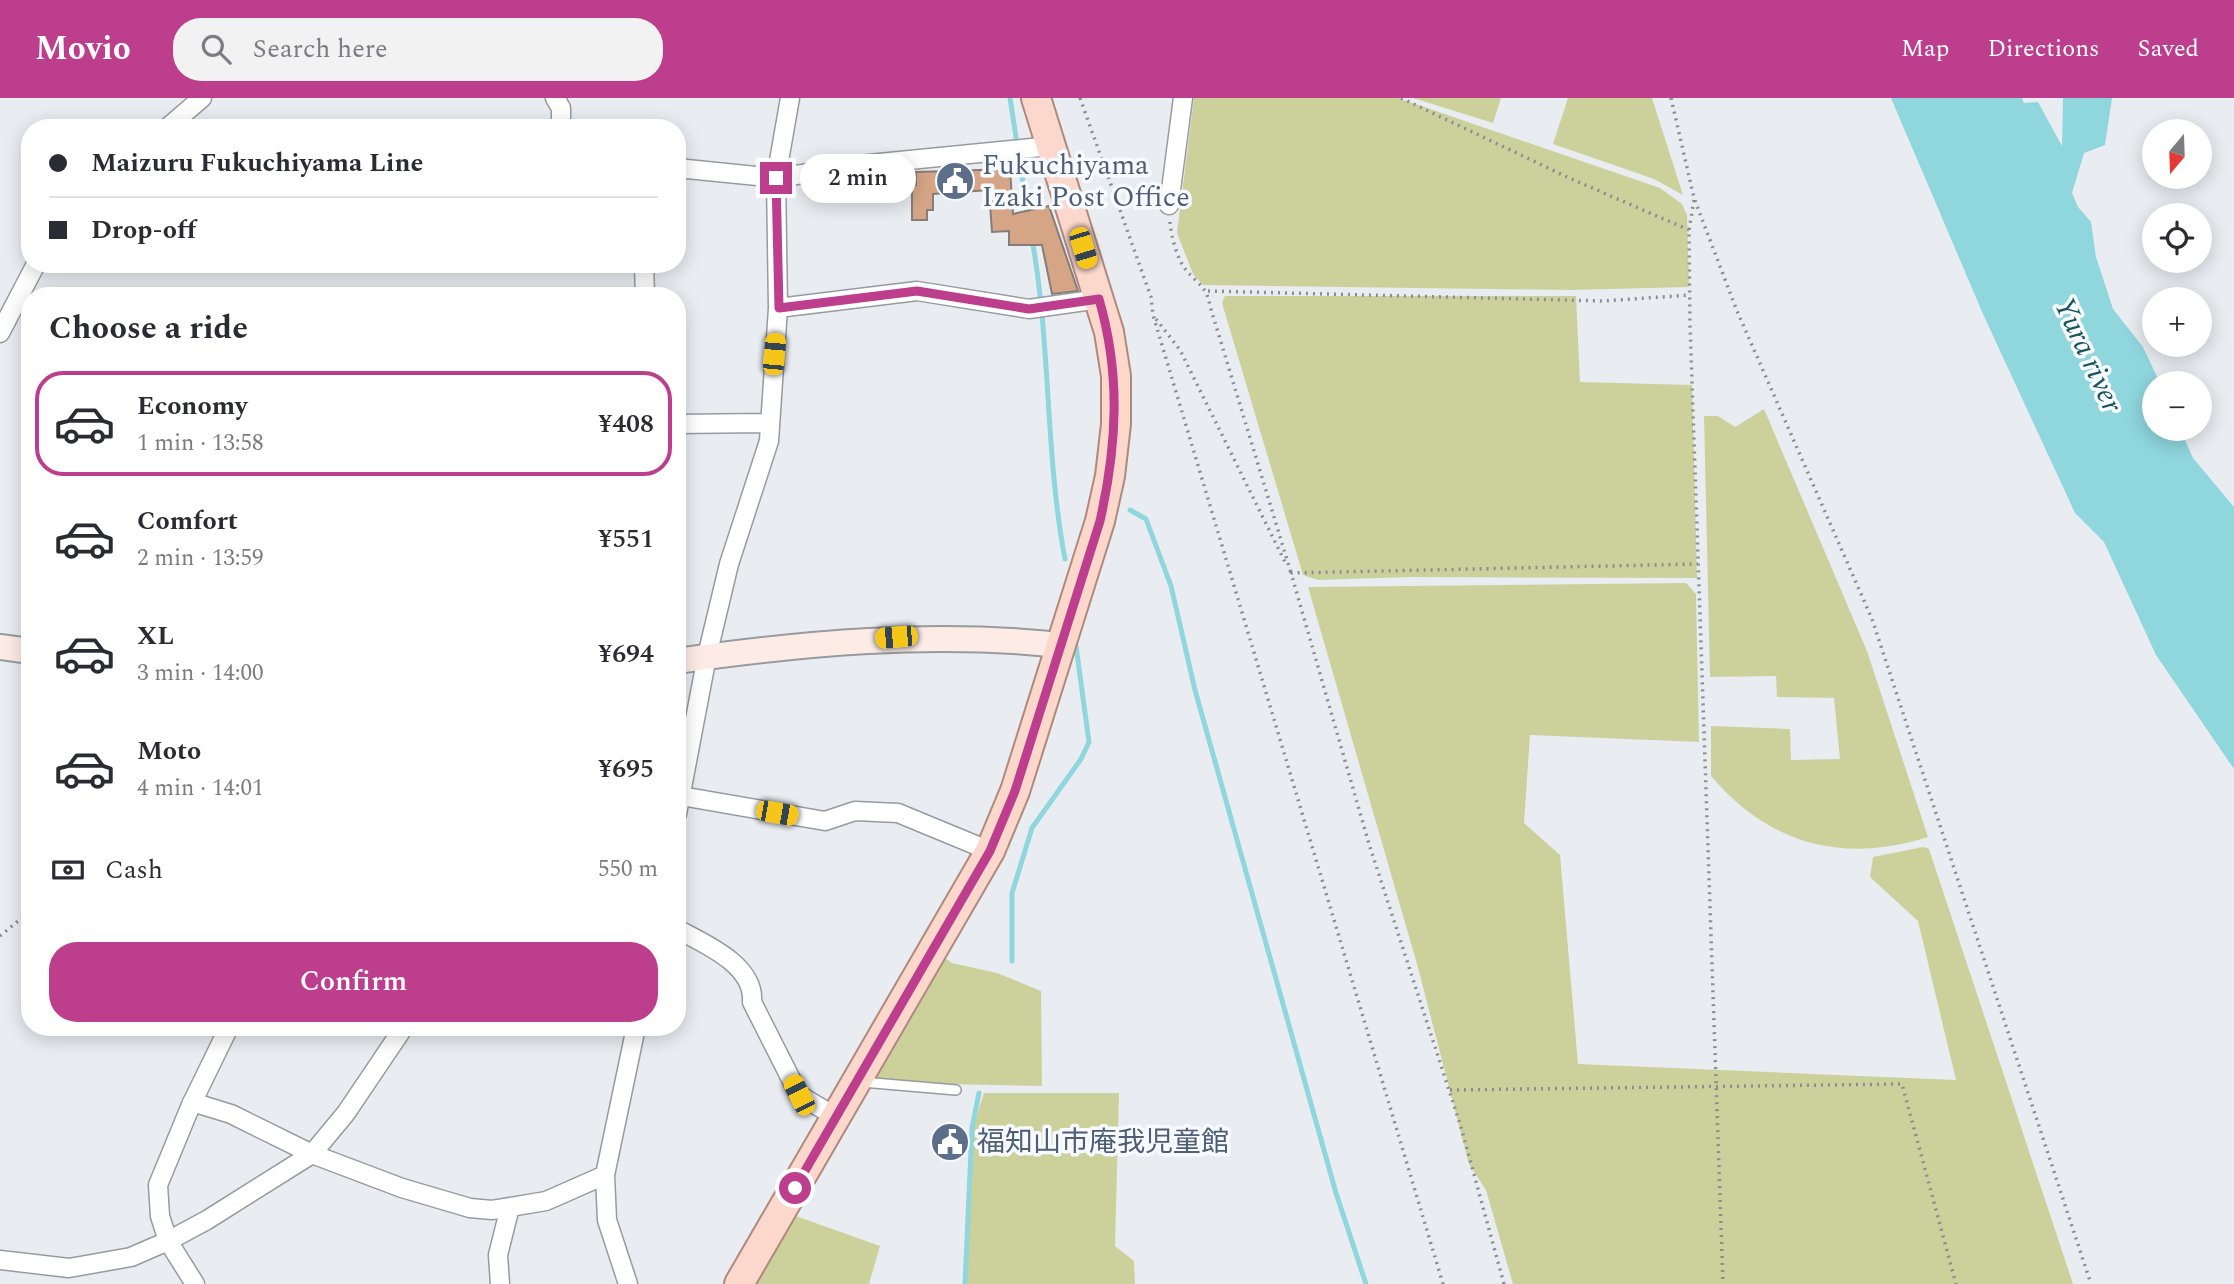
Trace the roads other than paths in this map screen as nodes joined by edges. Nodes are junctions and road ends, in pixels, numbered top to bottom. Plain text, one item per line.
1 (202, 98) edge
2 (555, 98) edge
3 (790, 98) edge
4 (1036, 98) edge
5 (1183, 98) edge
6 (178, 119) edge
7 (561, 119) edge
8 (1051, 146) junction
9 (686, 170) edge
10 (776, 178) junction
11 (1169, 205) road end
12 (21, 293) edge
13 (1099, 299) junction
14 (779, 308) junction
15 (0, 333) edge
16 (686, 424) edge
17 (768, 424) junction
18 (1060, 645) junction
19 (0, 647) edge
20 (21, 650) edge
21 (707, 656) junction
22 (686, 660) edge
23 (686, 768) edge
24 (686, 806) edge
25 (990, 851) junction
26 (686, 934) edge
27 (225, 1036) edge
28 (398, 1036) edge
29 (634, 1036) edge
30 (856, 1081) junction
31 (956, 1090) dead end
32 (192, 1102) junction
33 (836, 1117) junction
34 (312, 1154) junction
35 (605, 1175) junction
36 (510, 1207) junction
37 (168, 1241) junction
38 (0, 1260) edge
39 (195, 1284) edge
40 (500, 1284) edge
41 (628, 1284) edge
42 (739, 1284) edge

1 - 6 street
2 - 7 street
3 - 10 street
4 - 8 main road
5 - 11 street
8 - 10 street
8 - 13 main road
9 - 10 street
10 - 14 street
12 - 15 street
13 - 14 street
13 - 18 main road
14 - 17 street
16 - 17 street
17 - 21 street
18 - 21 street
18 - 25 main road
19 - 20 street
21 - 22 street
21 - 23 street
24 - 25 street
25 - 30 main road
26 - 33 street
27 - 32 street
28 - 34 street
29 - 35 street
30 - 31 lane
30 - 33 main road
32 - 34 street
32 - 37 street
33 - 42 main road
34 - 36 street
34 - 37 street
35 - 36 street
35 - 41 street
36 - 40 street
37 - 38 street
37 - 39 street

